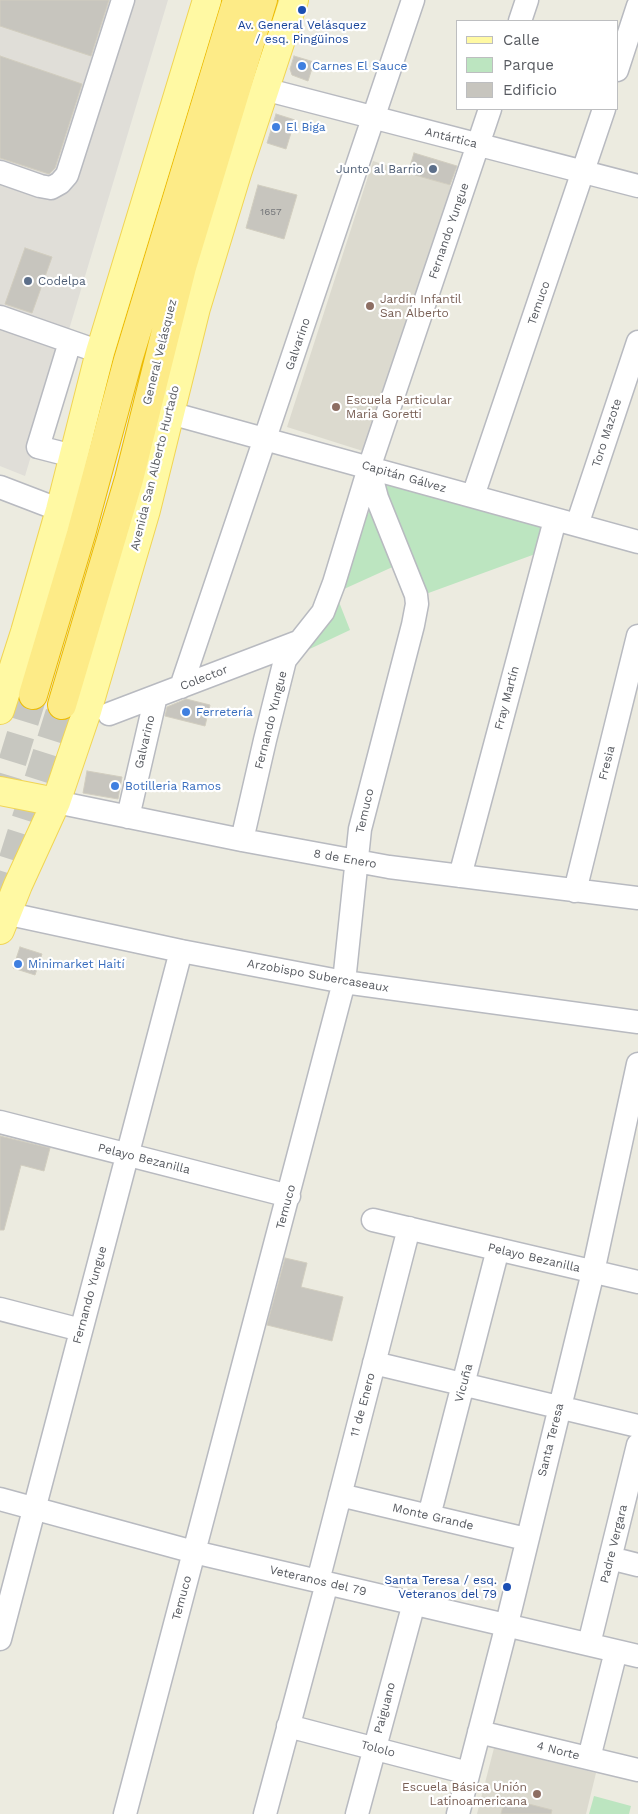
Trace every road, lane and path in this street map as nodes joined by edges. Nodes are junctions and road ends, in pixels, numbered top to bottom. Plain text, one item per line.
1 (123, 0) edge
2 (207, 0) edge
3 (237, 0) edge
4 (263, 0) edge
5 (294, 0) edge
6 (413, 0) edge
7 (527, 0) edge
8 (638, 6) edge
9 (520, 20) edge
10 (618, 67) edge
11 (264, 89) junction
12 (490, 110) edge
13 (604, 110) edge
14 (373, 118) junction
15 (478, 144) junction
16 (0, 172) edge
17 (583, 172) junction
18 (638, 186) edge
19 (0, 317) edge
20 (70, 342) junction
21 (638, 342) edge
22 (100, 352) junction
23 (170, 413) junction
24 (266, 439) junction
25 (74, 456) junction
26 (369, 468) junction
27 (0, 487) edge
28 (473, 496) junction
29 (60, 510) junction
30 (555, 520) junction
31 (577, 524) junction
32 (638, 542) edge
33 (638, 636) edge
34 (298, 642) junction
35 (181, 686) junction
36 (33, 695) tunnel mouth
37 (156, 696) junction
38 (62, 705) tunnel mouth
39 (0, 710) edge
40 (109, 714) dead end
41 (0, 791) edge
42 (56, 802) junction
43 (128, 817) junction
44 (242, 840) junction
45 (357, 862) junction
46 (460, 876) junction
47 (575, 891) junction
48 (638, 898) edge
49 (2, 919) edge
50 (181, 951) junction
51 (344, 982) junction
52 (638, 1022) edge
53 (638, 1064) edge
54 (0, 1122) edge
55 (127, 1154) junction
56 (289, 1196) junction
57 (373, 1220) dead end
58 (409, 1228) junction
59 (498, 1249) junction
60 (593, 1272) junction
61 (638, 1282) edge
62 (0, 1309) edge
63 (81, 1330) junction
64 (374, 1363) junction
65 (463, 1384) junction
66 (559, 1407) junction
67 (638, 1426) edge
68 (638, 1445) edge
69 (340, 1495) junction
70 (0, 1499) edge
71 (34, 1508) junction
72 (429, 1516) junction
73 (526, 1539) junction
74 (194, 1552) junction
75 (610, 1558) junction
76 (638, 1565) edge
77 (322, 1582) junction
78 (414, 1603) junction
79 (506, 1625) junction
80 (0, 1639) edge
81 (589, 1644) junction
82 (616, 1650) junction
83 (638, 1656) edge
84 (288, 1726) junction
85 (479, 1732) junction
86 (375, 1748) junction
87 (589, 1758) junction
88 (638, 1770) edge
89 (468, 1772) junction
90 (125, 1814) edge
91 (264, 1814) edge
92 (357, 1814) edge
93 (458, 1814) edge

1 - 16 street
2 - 22 main road
3 - 36 highway
4 - 38 highway, General Velásquez
5 - 11 main road, Avenida San Alberto Hurtado
6 - 14 street, Galvarino
7 - 9 street
8 - 10 street
11 - 14 street, Antártica
11 - 23 main road, Avenida San Alberto Hurtado
12 - 15 street, Fernando Yungue
13 - 17 street, Temuco
14 - 15 street, Antártica
14 - 24 street, Galvarino
15 - 17 street, Antártica
15 - 26 street, Fernando Yungue
17 - 18 street, Antártica
17 - 28 street, Temuco
19 - 20 street
20 - 22 street
20 - 25 street
21 - 31 street, Toro Mazote
22 - 25 main road
23 - 24 street, Capitán Gálvez
23 - 42 main road, Avenida San Alberto Hurtado
24 - 26 street, Capitán Gálvez
24 - 35 street, Galvarino
25 - 29 main road
26 - 28 street, Capitán Gálvez
26 - 34 street, Fernando Yungue
26 - 45 street, Temuco
27 - 29 street
28 - 30 street, Capitán Gálvez
29 - 39 main road
30 - 31 street, Capitán Gálvez
30 - 46 street, Fray Martín
31 - 32 street, Capitán Gálvez
33 - 47 street, Fresia
34 - 35 street, Colector
34 - 44 street, Fernando Yungue
35 - 37 street, Colector
37 - 40 street, Colector
37 - 43 street, Galvarino
41 - 42 main road
42 - 43 street, 8 de Enero
42 - 49 main road, Avenida San Alberto Hurtado
43 - 44 street, 8 de Enero
44 - 45 street, 8 de Enero
45 - 46 street, 8 de Enero
45 - 51 street, Temuco
46 - 47 street, 8 de Enero
47 - 48 street, 8 de Enero
49 - 50 street, Arzobispo Subercaseaux
50 - 51 street, Arzobispo Subercaseaux
50 - 55 street, Fernando Yungue
51 - 52 street, Arzobispo Subercaseaux
51 - 56 street, Temuco
53 - 60 street, Santa Teresa
54 - 55 street, Pelayo Bezanilla
55 - 56 street, Pelayo Bezanilla
55 - 63 street, Fernando Yungue
56 - 74 street, Temuco
57 - 58 street, Pelayo Bezanilla
58 - 59 street, Pelayo Bezanilla
58 - 64 street, 11 de Enero
59 - 60 street, Pelayo Bezanilla
59 - 65 street, Vicuña
60 - 61 street, Pelayo Bezanilla
60 - 66 street, Santa Teresa
62 - 63 street
63 - 71 street, Fernando Yungue
64 - 65 street
64 - 69 street, 11 de Enero
65 - 66 street
65 - 72 street, Vicuña
66 - 67 street
66 - 73 street, Santa Teresa
68 - 75 street, Padre Vergara
69 - 72 street, Monte Grande
69 - 77 street, 11 de Enero
70 - 71 street, Veteranos del 79
71 - 74 street, Veteranos del 79
71 - 80 street, Fernando Yungue
72 - 73 street, Monte Grande
73 - 79 street, Santa Teresa
74 - 77 street, Veteranos del 79
74 - 90 street, Temuco
75 - 76 street
75 - 81 street, Padre Vergara
77 - 78 street, Veteranos del 79
77 - 84 street, 11 de Enero
78 - 79 street, Veteranos del 79
78 - 86 street, Paiguano
79 - 81 street, Veteranos del 79
79 - 85 street, Santa Teresa
81 - 82 street, Veteranos del 79
82 - 83 street, Veteranos del 79
82 - 87 street
84 - 86 street, Tololo
84 - 91 street, 11 de Enero
85 - 87 street, 4 Norte
85 - 89 street, Santa Teresa
86 - 89 street, Tololo
86 - 92 street, Paiguano
87 - 88 street, 4 Norte
89 - 93 street, Santa Teresa

